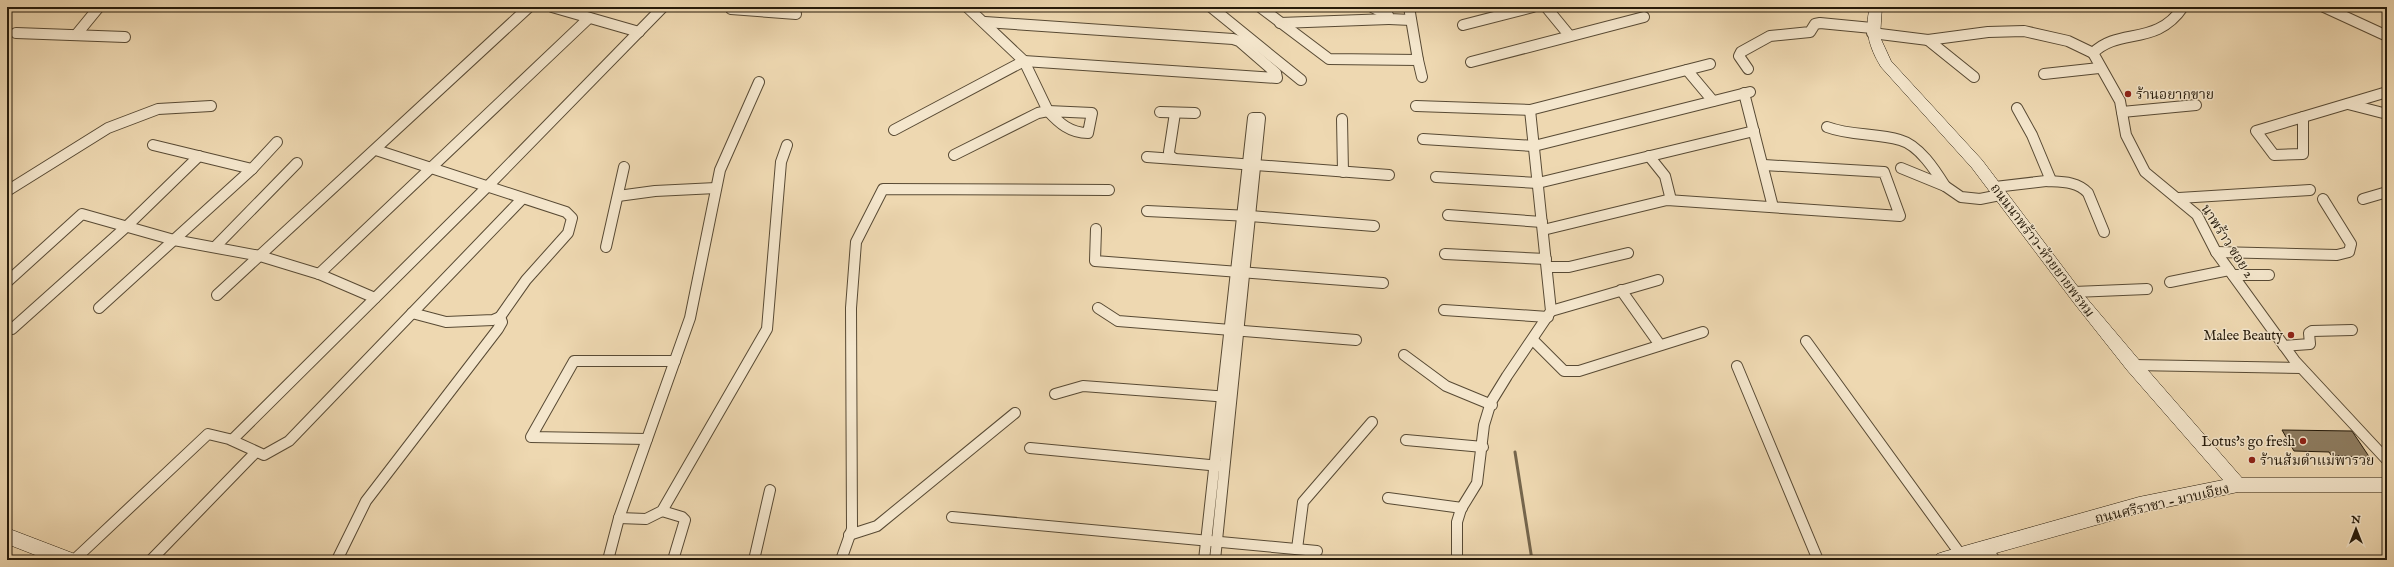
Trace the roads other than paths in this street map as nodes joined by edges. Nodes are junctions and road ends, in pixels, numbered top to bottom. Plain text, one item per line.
1 (99, 7) edge
2 (530, 7) edge
3 (552, 7) edge
4 (663, 7) edge
5 (732, 7) edge
6 (967, 7) edge
7 (1210, 7) edge
8 (1260, 7) edge
9 (1372, 7) edge
10 (1409, 7) edge
11 (1533, 7) edge
12 (1546, 7) edge
13 (1876, 7) edge
14 (2183, 7) edge
15 (2324, 7) edge
16 (2335, 9) edge
17 (796, 14) dead end
18 (1644, 17) dead end
19 (589, 18) junction
20 (1389, 19) junction
21 (1412, 20) junction
22 (985, 22) junction
23 (1280, 22) junction
24 (1463, 25) dead end
25 (1872, 30) junction
26 (639, 32) junction
27 (16, 33) dead end
28 (76, 35) junction
29 (1569, 35) junction
30 (125, 36) dead end
31 (2387, 36) edge
32 (1928, 40) junction
33 (2093, 54) junction
34 (1024, 60) junction
35 (1418, 60) junction
36 (1471, 62) dead end
37 (1710, 64) dead end
38 (2099, 68) junction
39 (1748, 69) dead end
40 (1686, 70) junction
41 (2044, 74) dead end
42 (1422, 77) dead end
43 (1974, 77) dead end
44 (1300, 80) dead end
45 (759, 82) dead end
46 (2387, 92) edge
47 (1713, 101) junction
48 (2348, 104) junction
49 (2196, 105) dead end
50 (211, 106) dead end
51 (1416, 106) dead end
52 (2017, 108) dead end
53 (1530, 110) junction
54 (1160, 112) dead end
55 (2122, 112) junction
56 (1175, 113) junction
57 (1195, 113) dead end
58 (2387, 114) edge
59 (2303, 117) junction
60 (1342, 119) dead end
61 (1827, 127) dead end
62 (894, 130) dead end
63 (1754, 131) junction
64 (1423, 139) dead end
65 (277, 142) dead end
66 (153, 145) dead end
67 (787, 145) dead end
68 (1534, 146) junction
69 (376, 150) junction
70 (954, 155) dead end
71 (199, 156) junction
72 (1649, 156) junction
73 (1147, 158) dead end
74 (1175, 159) junction
75 (297, 163) dead end
76 (1251, 165) junction
77 (1764, 165) junction
78 (624, 167) dead end
79 (1901, 168) dead end
80 (252, 169) junction
81 (432, 170) junction
82 (1343, 172) junction
83 (1389, 175) dead end
84 (1436, 178) dead end
85 (2046, 181) junction
86 (1538, 183) junction
87 (488, 186) junction
88 (1945, 186) junction
89 (716, 188) junction
90 (1109, 190) dead end
91 (2310, 190) dead end
92 (7, 191) edge
93 (1998, 191) junction
94 (2387, 192) edge
95 (618, 196) junction
96 (2179, 198) junction
97 (522, 199) junction
98 (2323, 199) dead end
99 (2363, 199) dead end
100 (1671, 200) junction
101 (1774, 207) junction
102 (1148, 211) dead end
103 (1448, 215) dead end
104 (1246, 216) junction
105 (126, 226) junction
106 (1374, 226) dead end
107 (1542, 226) junction
108 (1096, 229) dead end
109 (2104, 232) dead end
110 (174, 240) junction
111 (215, 247) junction
112 (606, 247) dead end
113 (2216, 252) junction
114 (1628, 253) dead end
115 (1444, 254) dead end
116 (260, 256) junction
117 (1546, 263) junction
118 (1240, 271) junction
119 (2231, 273) junction
120 (319, 274) junction
121 (2269, 275) dead end
122 (1658, 280) dead end
123 (7, 282) edge
124 (2170, 282) dead end
125 (1384, 283) dead end
126 (2148, 288) dead end
127 (1621, 290) junction
128 (2074, 292) junction
129 (216, 295) dead end
130 (375, 298) junction
131 (99, 308) dead end
132 (1098, 308) dead end
133 (1444, 310) dead end
134 (412, 313) junction
135 (1550, 314) junction
136 (500, 316) junction
137 (12, 329) dead end
138 (1234, 330) junction
139 (2352, 330) dead end
140 (1702, 332) dead end
141 (1356, 340) dead end
142 (1533, 340) junction
143 (1806, 341) dead end
144 (1660, 345) junction
145 (2284, 346) junction
146 (1404, 355) dead end
147 (675, 361) junction
148 (2134, 365) junction
149 (1738, 366) dead end
150 (2301, 368) junction
151 (1054, 394) dead end
152 (1227, 397) junction
153 (1492, 405) junction
154 (1015, 413) dead end
155 (1372, 422) dead end
156 (647, 439) junction
157 (232, 440) junction
158 (1406, 440) dead end
159 (1483, 447) junction
160 (1030, 448) dead end
161 (254, 454) junction
162 (2387, 460) edge
163 (1219, 466) junction
164 (2238, 485) junction
165 (2387, 485) edge
166 (770, 490) dead end
167 (1388, 498) dead end
168 (1462, 508) junction
169 (662, 511) junction
170 (952, 517) dead end
171 (619, 518) junction
172 (850, 535) junction
173 (8, 538) edge
174 (1211, 541) junction
175 (1297, 549) junction
176 (1317, 551) dead end
177 (1991, 554) edge
178 (1961, 556) junction
179 (69, 560) edge
180 (74, 560) edge
181 (150, 560) edge
182 (336, 560) edge
183 (608, 560) edge
184 (673, 560) edge
185 (754, 560) edge
186 (841, 560) edge
187 (1204, 560) edge
188 (1215, 560) edge
189 (1457, 560) edge
190 (1818, 560) edge
191 (1943, 560) edge

1 - 28 street
2 - 69 street
3 - 19 street
4 - 26 street
5 - 17 street
6 - 22 street
7 - 44 street
8 - 23 street
9 - 20 street
10 - 21 street
11 - 24 street
12 - 29 street
13 - 25 street, ถนนนาพร้าว-ห้วยยายพรหม
14 - 33 street
15 - 16 street
16 - 31 street
18 - 29 street
19 - 26 street
19 - 81 street
20 - 21 street
20 - 23 street
21 - 35 street
22 - 34 street
22 - 34 street
23 - 35 street
25 - 32 street
25 - 39 street
25 - 93 street, ถนนนาพร้าว-ห้วยยายพรหม
26 - 87 street
27 - 28 street
28 - 30 street
29 - 36 street
32 - 33 street
32 - 43 street
33 - 38 street, นาพร้าว ซอย 2
34 - 62 street
34 - 70 street
35 - 42 street
37 - 40 street
38 - 41 street
38 - 55 street, นาพร้าว ซอย 2
40 - 47 street
40 - 53 street
45 - 89 street
46 - 48 street
47 - 63 street
47 - 68 street
48 - 58 street
48 - 59 street
49 - 55 street
50 - 92 street
51 - 53 street
52 - 85 street
53 - 68 street
54 - 56 street
55 - 96 street, นาพร้าว ซอย 2
56 - 57 street
56 - 74 street
59 - 59 street
60 - 82 street
61 - 88 street
63 - 72 street
63 - 77 street
64 - 68 street
65 - 80 street
66 - 71 street
67 - 169 street
68 - 86 street
69 - 81 street
69 - 116 street
71 - 80 street
71 - 105 street
72 - 86 street
72 - 100 street
73 - 74 street
74 - 76 street
75 - 111 street
76 - 82 street
76 - 104 street
77 - 101 street
77 - 101 street
78 - 95 street
79 - 88 street
80 - 110 street
81 - 87 street
81 - 120 street
82 - 83 street
84 - 86 street
85 - 93 street
85 - 109 street
86 - 107 street
87 - 97 street
87 - 130 street
88 - 93 street
89 - 95 street
89 - 147 street
90 - 172 street
91 - 96 street
93 - 128 street, ถนนนาพร้าว-ห้วยยายพรหม
94 - 99 street
95 - 112 street
96 - 113 street, นาพร้าว ซอย 2
97 - 134 street
97 - 136 street
98 - 113 street
100 - 101 street
100 - 107 street
102 - 104 street
103 - 107 street
104 - 106 street
104 - 118 street
105 - 110 street
105 - 123 street
105 - 137 street
107 - 117 street
108 - 118 street
110 - 111 street
110 - 131 street
111 - 116 street
113 - 119 street, นาพร้าว ซอย 2
114 - 117 street
115 - 117 street
116 - 120 street
116 - 129 street
117 - 135 street
118 - 125 street
118 - 138 street
119 - 121 street
119 - 124 street
119 - 145 street, นาพร้าว ซอย 2
120 - 130 street
122 - 127 street
126 - 128 street
127 - 135 street
127 - 144 street
128 - 148 street, ถนนนาพร้าว-ห้วยยายพรหม
130 - 157 street
132 - 138 street
133 - 135 street
134 - 136 street
134 - 161 street
135 - 142 street
136 - 182 street
138 - 141 street
138 - 152 street
139 - 145 street
140 - 144 street
142 - 144 street
142 - 153 street
143 - 178 street
145 - 150 street, นาพร้าว ซอย 2
146 - 153 street
147 - 156 street
147 - 156 street
148 - 150 street
148 - 164 street, ถนนนาพร้าว-ห้วยยายพรหม
149 - 190 street
150 - 162 street, นาพร้าว ซอย 2
151 - 152 street
152 - 163 street
153 - 159 street
154 - 172 street
155 - 175 street
156 - 171 street
157 - 161 street
157 - 180 street
158 - 159 street
159 - 168 street
160 - 163 street
161 - 181 street
163 - 174 street
164 - 165 street, ถนนศรีราชา - มาบเอียง
164 - 177 street, ถนนศรีราชา - มาบเอียง
166 - 185 street
167 - 168 street
168 - 189 street
169 - 171 street
169 - 184 street
170 - 174 street
171 - 183 street
172 - 186 street
173 - 179 street
174 - 175 street
174 - 187 street
174 - 188 street
175 - 176 street
177 - 178 street, ถนนศรีราชา - มาบเอียง
178 - 191 street, ถนนศรีราชา - มาบเอียง

